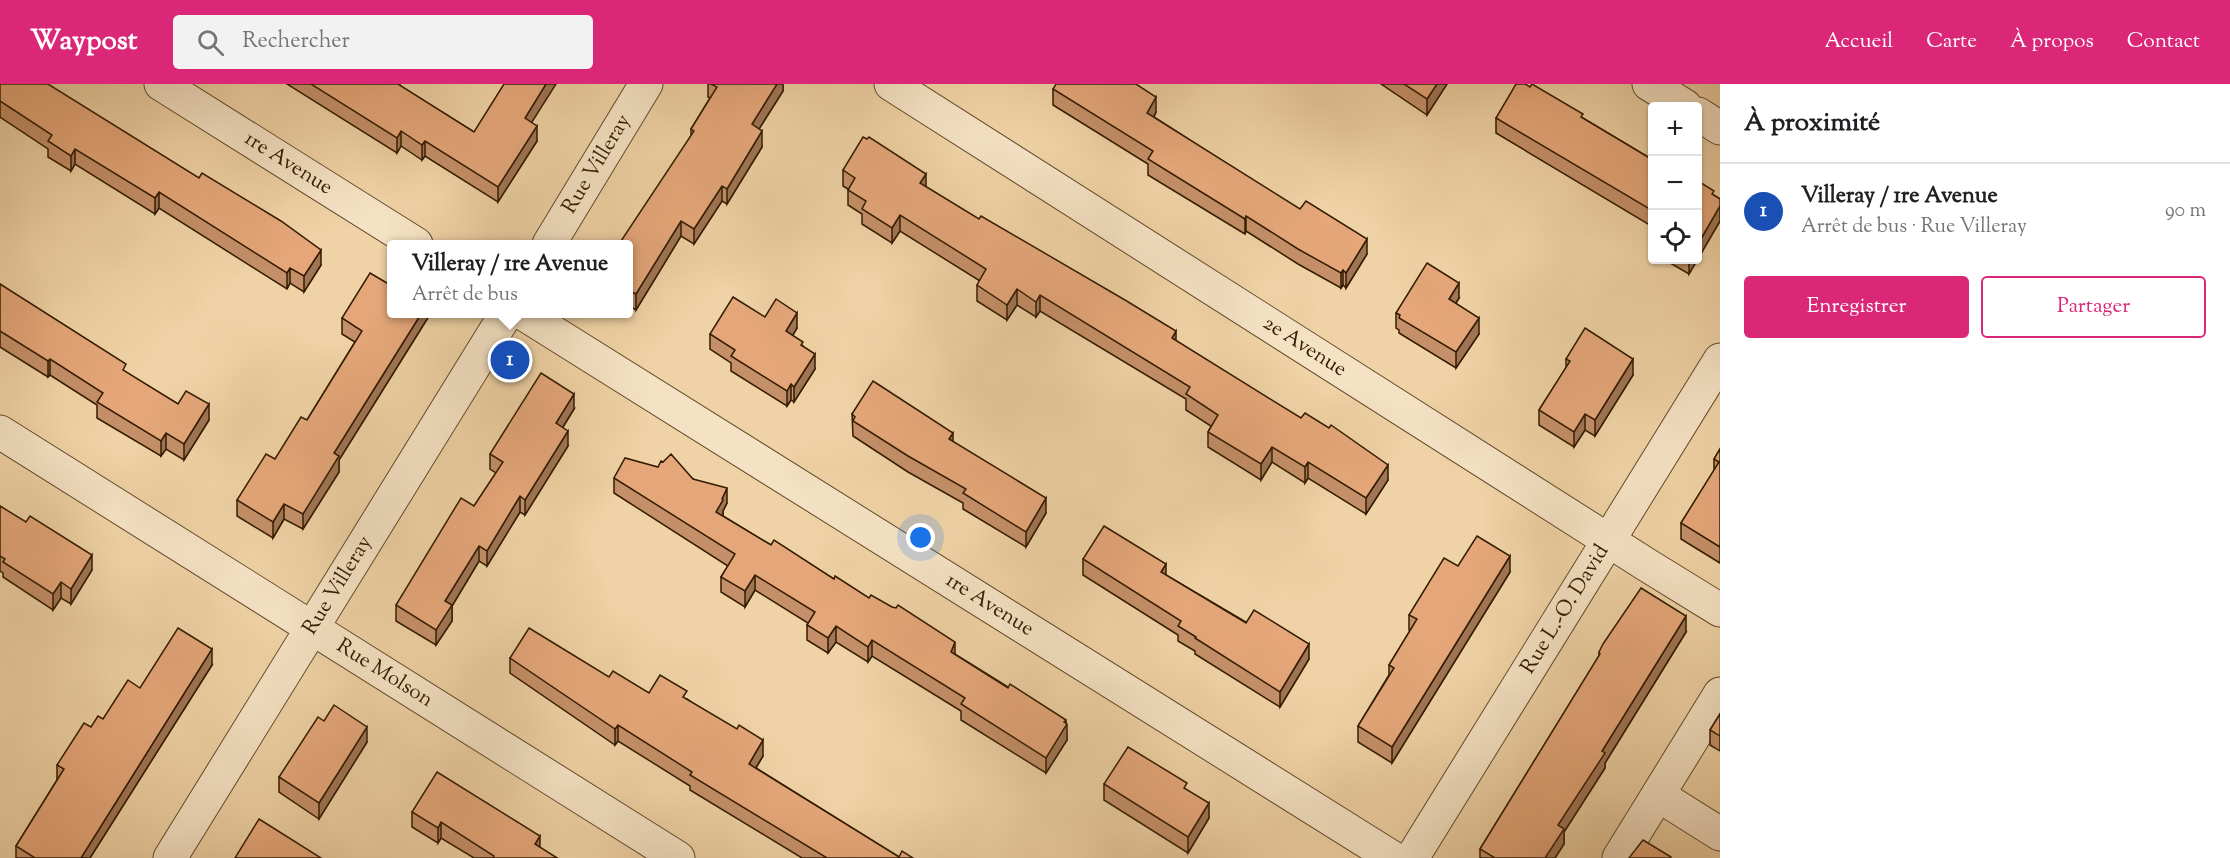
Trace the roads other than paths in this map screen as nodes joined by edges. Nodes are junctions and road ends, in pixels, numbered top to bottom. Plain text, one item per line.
1 (161, 84) edge
2 (646, 84) edge
3 (891, 84) edge
4 (1648, 84) edge
5 (1678, 102) edge
6 (1702, 117) edge
7 (1720, 128) edge
8 (410, 240) edge
9 (551, 240) edge
10 (504, 318) edge
11 (530, 318) edge
12 (1720, 360) edge
13 (0, 432) edge
14 (1609, 540) junction
15 (1720, 610) edge
16 (313, 628) junction
17 (1720, 694) edge
18 (1658, 795) junction
19 (1720, 834) edge
20 (170, 858) edge
21 (678, 858) edge
22 (1393, 858) edge
23 (1412, 858) edge
24 (1619, 858) edge

1 - 8 street, 1re Avenue
2 - 9 street, Rue Villeray
3 - 14 street, 2e Avenue
4 - 5 street
6 - 7 street
10 - 16 street, Rue Villeray
11 - 22 street, 1re Avenue
12 - 14 street, Rue L.-O. David
13 - 16 street, Rue Molson
14 - 15 street, 2e Avenue
14 - 23 street, Rue L.-O. David
16 - 20 street, Rue Villeray
16 - 21 street, Rue Molson
17 - 18 street
18 - 19 street
18 - 24 street

